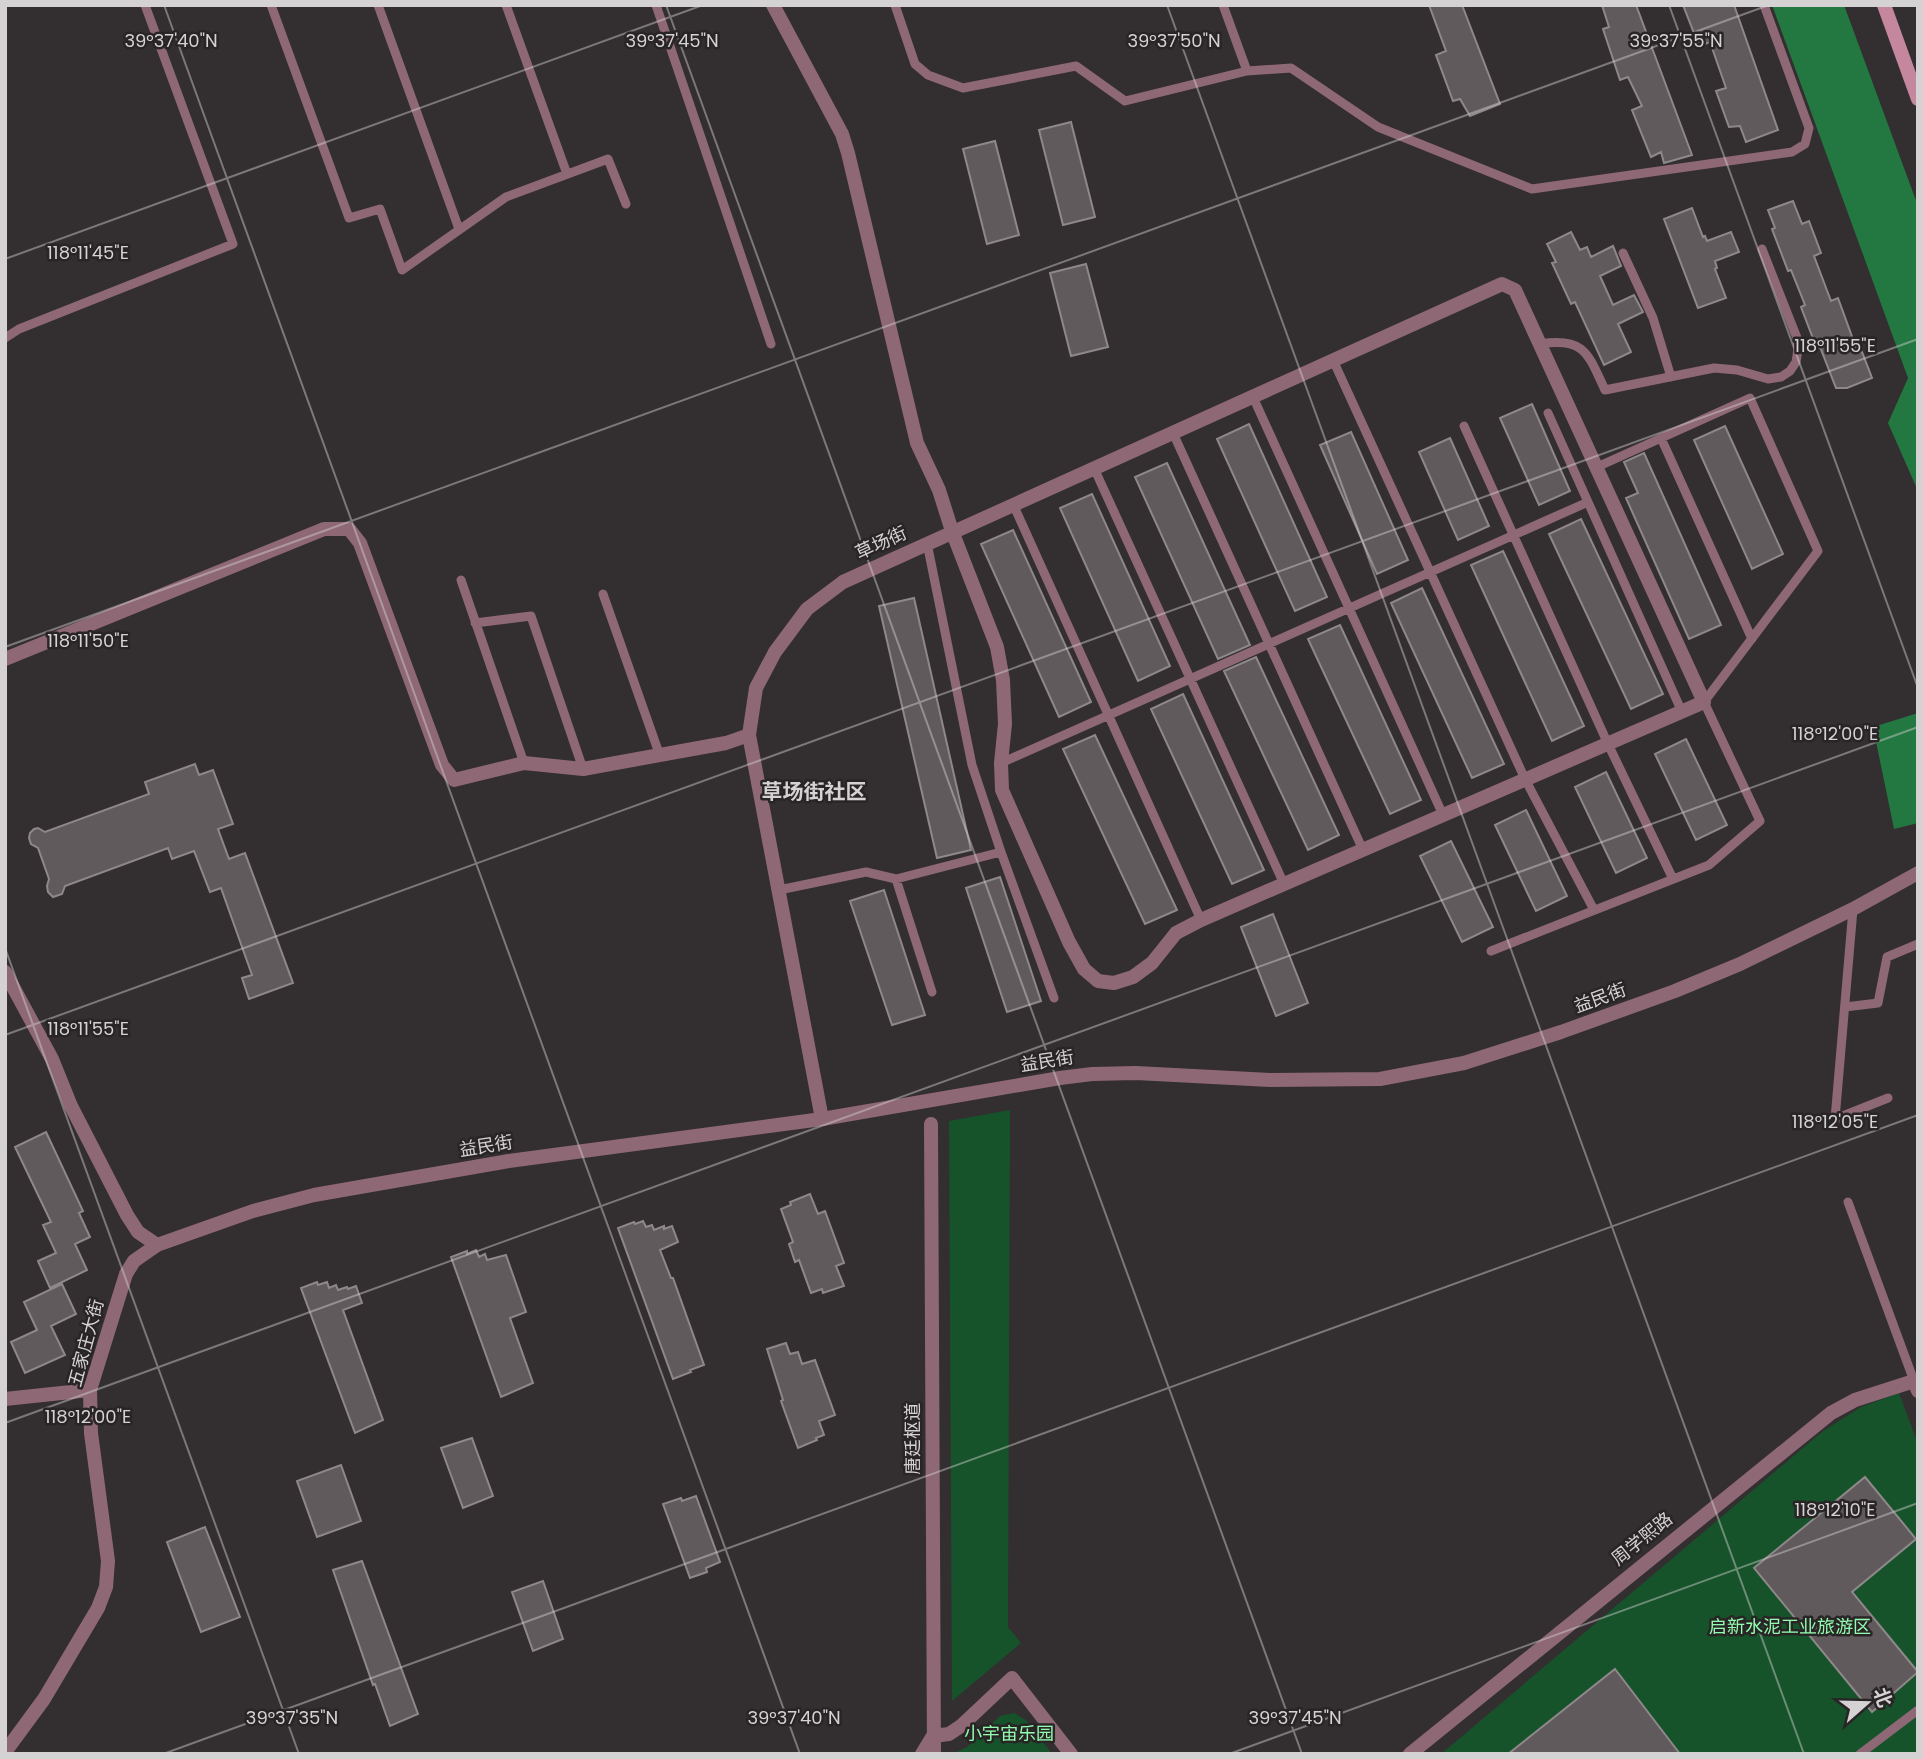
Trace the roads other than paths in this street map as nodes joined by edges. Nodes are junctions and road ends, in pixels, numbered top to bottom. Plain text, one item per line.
1 (145, 5) edge
2 (271, 5) edge
3 (378, 5) edge
4 (506, 5) edge
5 (656, 5) edge
6 (773, 5) edge
7 (895, 5) edge
8 (1223, 5) edge
9 (1764, 5) edge
10 (1884, 5) edge
11 (1247, 71) junction
12 (1918, 99) edge
13 (567, 174) junction
14 (626, 204) dead end
15 (459, 229) junction
16 (1762, 249) dead end
17 (1623, 253) dead end
18 (5, 338) edge
19 (771, 344) dead end
20 (1540, 344) junction
21 (1333, 360) junction
22 (1671, 377) junction
23 (1253, 397) junction
24 (1548, 413) dead end
25 (1464, 426) dead end
26 (1173, 433) junction
27 (1661, 438) junction
28 (1597, 467) junction
29 (1094, 468) junction
30 (1588, 502) junction
31 (1013, 504) junction
32 (952, 531) junction
33 (1514, 535) junction
34 (927, 543) junction
35 (1429, 573) junction
36 (461, 580) dead end
37 (603, 594) dead end
38 (1349, 608) junction
39 (475, 623) junction
40 (1752, 639) junction
41 (1269, 644) junction
42 (5, 659) edge
43 (1190, 679) junction
44 (1704, 702) junction
45 (1682, 712) junction
46 (1108, 716) junction
47 (749, 735) junction
48 (1608, 744) junction
49 (660, 755) junction
50 (524, 763) junction
51 (1001, 763) junction
52 (583, 769) junction
53 (1525, 779) junction
54 (1443, 815) junction
55 (1363, 850) junction
56 (1001, 852) junction
57 (1918, 873) edge
58 (897, 879) junction
59 (1673, 879) junction
60 (1284, 884) junction
61 (779, 890) junction
62 (1853, 909) junction
63 (1594, 910) junction
64 (1201, 920) junction
65 (1918, 944) edge
66 (1491, 951) dead end
67 (5, 972) edge
68 (932, 992) dead end
69 (1054, 998) dead end
70 (1845, 1007) junction
71 (1888, 1098) dead end
72 (822, 1119) junction
73 (931, 1124) dead end
74 (1848, 1202) dead end
75 (157, 1245) junction
76 (1916, 1386) edge
77 (90, 1390) junction
78 (5, 1399) edge
79 (1918, 1710) edge
80 (933, 1736) junction
81 (5, 1752) edge
82 (922, 1754) edge
83 (934, 1754) edge
84 (1071, 1754) edge
85 (1410, 1754) edge
86 (1860, 1754) edge

1 - 18 lane
2 - 15 lane
3 - 15 lane
4 - 13 lane
5 - 19 lane
6 - 32 street
7 - 11 lane
8 - 11 lane
9 - 11 lane
10 - 12 main road
13 - 14 lane
13 - 15 lane
16 - 22 lane
17 - 22 lane
20 - 21 street, 草场街
20 - 22 lane
20 - 28 street, 草场街
21 - 23 street, 草场街
21 - 35 lane
23 - 26 street, 草场街
23 - 38 lane
24 - 30 lane
25 - 33 lane
26 - 29 street, 草场街
26 - 41 lane
27 - 28 lane
27 - 40 lane
27 - 40 lane
28 - 44 street, 草场街
29 - 31 street, 草场街
29 - 43 lane
30 - 33 lane
30 - 45 lane
31 - 32 street, 草场街
31 - 46 lane
32 - 34 street, 草场街
32 - 51 street
33 - 35 lane
33 - 48 lane
34 - 47 street, 草场街
34 - 56 lane
35 - 38 lane
35 - 53 lane
36 - 39 lane
37 - 49 lane
38 - 41 lane
38 - 54 lane
39 - 50 lane
39 - 52 lane
40 - 44 lane
41 - 43 lane
41 - 55 lane
42 - 50 street
43 - 46 lane
43 - 60 lane
44 - 45 street
44 - 59 lane
45 - 48 street
46 - 51 lane
46 - 64 lane
47 - 49 street
47 - 61 street, 草场街
48 - 53 street
48 - 59 lane
49 - 52 street
50 - 52 street
51 - 64 street
53 - 54 street
53 - 63 lane
54 - 55 street
55 - 60 street
56 - 58 lane
56 - 69 lane
57 - 62 street, 益民街
58 - 61 lane
58 - 68 lane
59 - 63 lane
60 - 64 street
61 - 72 street, 草场街
62 - 70 lane
62 - 72 street, 益民街
63 - 66 lane
65 - 70 lane
67 - 75 street
70 - 71 lane
72 - 75 street, 益民街
73 - 80 street, 唐廷枢道
74 - 76 lane
75 - 77 street, 五家庄大街
76 - 85 street, 周学熙路
77 - 78 street
77 - 81 street, 五家庄大街
79 - 86 lane
80 - 82 street
80 - 83 street, 唐廷枢道
80 - 84 street

